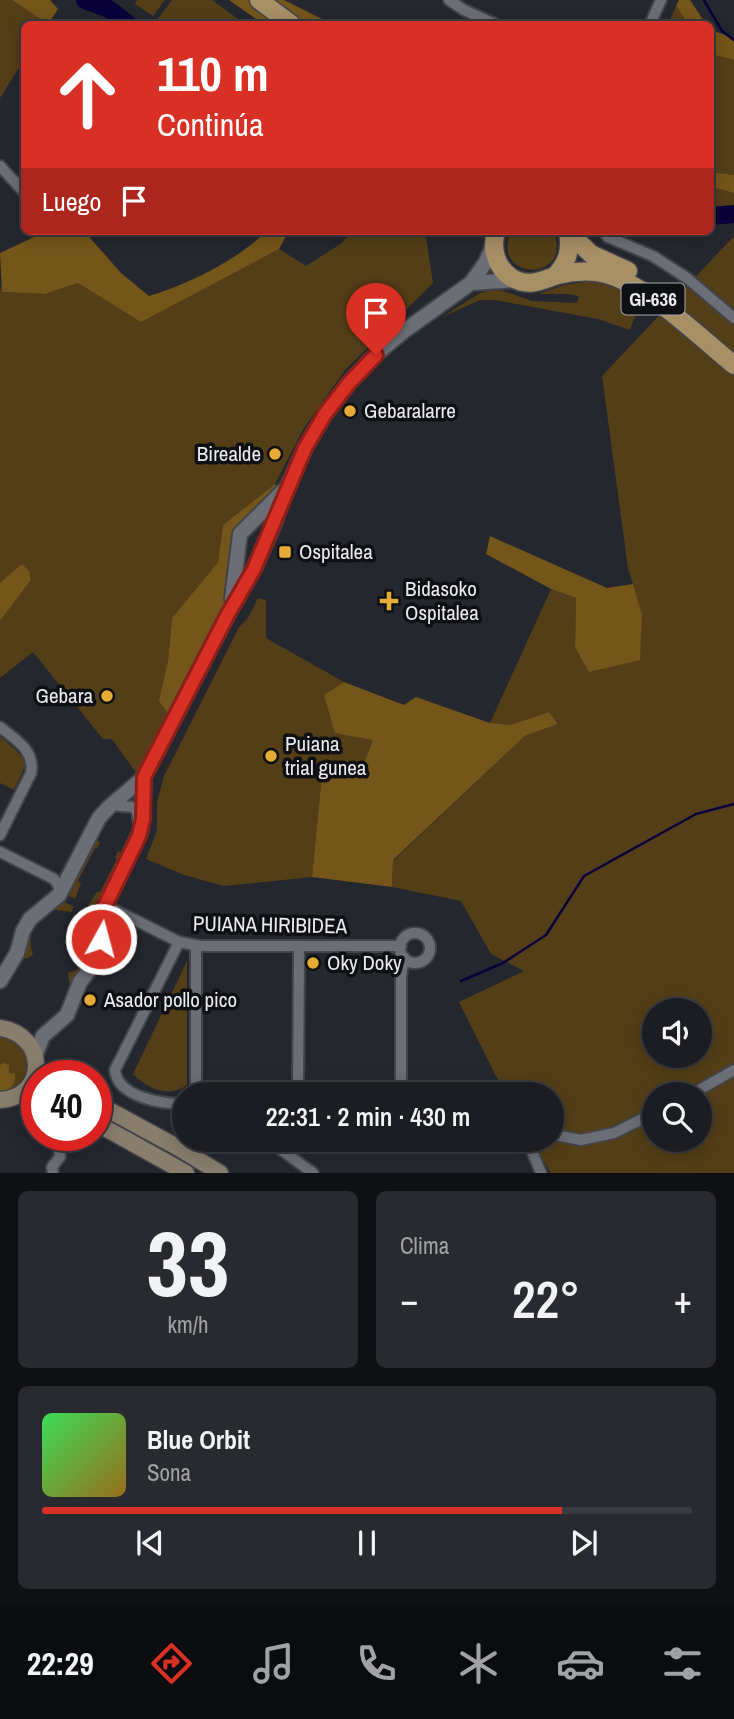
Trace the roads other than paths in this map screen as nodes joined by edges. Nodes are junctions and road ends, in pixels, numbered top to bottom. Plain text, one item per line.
1 (259, 0) edge
2 (449, 0) edge
3 (661, 0) edge
4 (287, 21) edge
5 (488, 21) edge
6 (651, 21) edge
7 (0, 166) edge
8 (21, 189) edge
9 (495, 235) edge
10 (569, 235) edge
11 (572, 235) edge
12 (606, 235) edge
13 (555, 276) junction
14 (516, 280) junction
15 (471, 283) junction
16 (734, 318) edge
17 (734, 351) edge
18 (734, 365) edge
19 (286, 488) junction
20 (250, 523) junction
21 (274, 524) junction
22 (237, 544) junction
23 (254, 569) junction
24 (228, 614) junction
25 (0, 727) edge
26 (144, 777) junction
27 (111, 805) junction
28 (0, 835) edge
29 (139, 836) junction
30 (0, 852) edge
31 (71, 874) junction
32 (54, 879) junction
33 (60, 895) junction
34 (105, 905) junction
35 (179, 942) junction
36 (196, 945) junction
37 (299, 946) junction
38 (0, 981) edge
39 (0, 1028) edge
40 (37, 1060) edge
41 (40, 1060) edge
42 (734, 1070) edge
43 (196, 1082) edge
44 (298, 1082) edge
45 (401, 1082) edge
46 (712, 1083) edge
47 (21, 1092) edge
48 (17, 1096) junction
49 (21, 1096) edge
50 (0, 1100) edge
51 (172, 1104) edge
52 (112, 1112) edge
53 (642, 1119) edge
54 (112, 1132) edge
55 (564, 1137) edge
56 (59, 1151) edge
57 (284, 1152) edge
58 (532, 1152) edge
59 (53, 1173) edge
60 (186, 1173) edge
61 (220, 1173) edge
62 (313, 1173) edge
63 (541, 1173) edge

1 - 4 main road
2 - 5 street
3 - 6 street
7 - 8 street
9 - 14 main road
9 - 15 street
10 - 13 main road, GI-636
11 - 17 main road, GI-636
12 - 16 street
13 - 14 main road, GI-636
13 - 18 main road, GI-636
14 - 15 street
15 - 19 street
19 - 20 street
19 - 21 street
20 - 21 street
20 - 22 street
21 - 23 street
22 - 23 street
22 - 24 street
23 - 24 street
24 - 26 street
25 - 28 street
26 - 27 street
26 - 29 street
27 - 29 street
27 - 31 street
29 - 34 street
30 - 32 street
31 - 32 street
31 - 33 street
32 - 33 street
33 - 38 street
34 - 35 street, PUIANA HIRIBIDEA
34 - 41 street
35 - 36 street, PUIANA HIRIBIDEA
35 - 51 street
36 - 37 street, PUIANA HIRIBIDEA
36 - 43 street
37 - 44 street
37 - 45 street, PUIANA HIRIBIDEA
39 - 40 main road
42 - 46 street
47 - 48 main road
48 - 49 main road
48 - 50 main road
52 - 61 main road
53 - 55 street
54 - 60 main road
56 - 59 street
57 - 62 street
58 - 63 street

